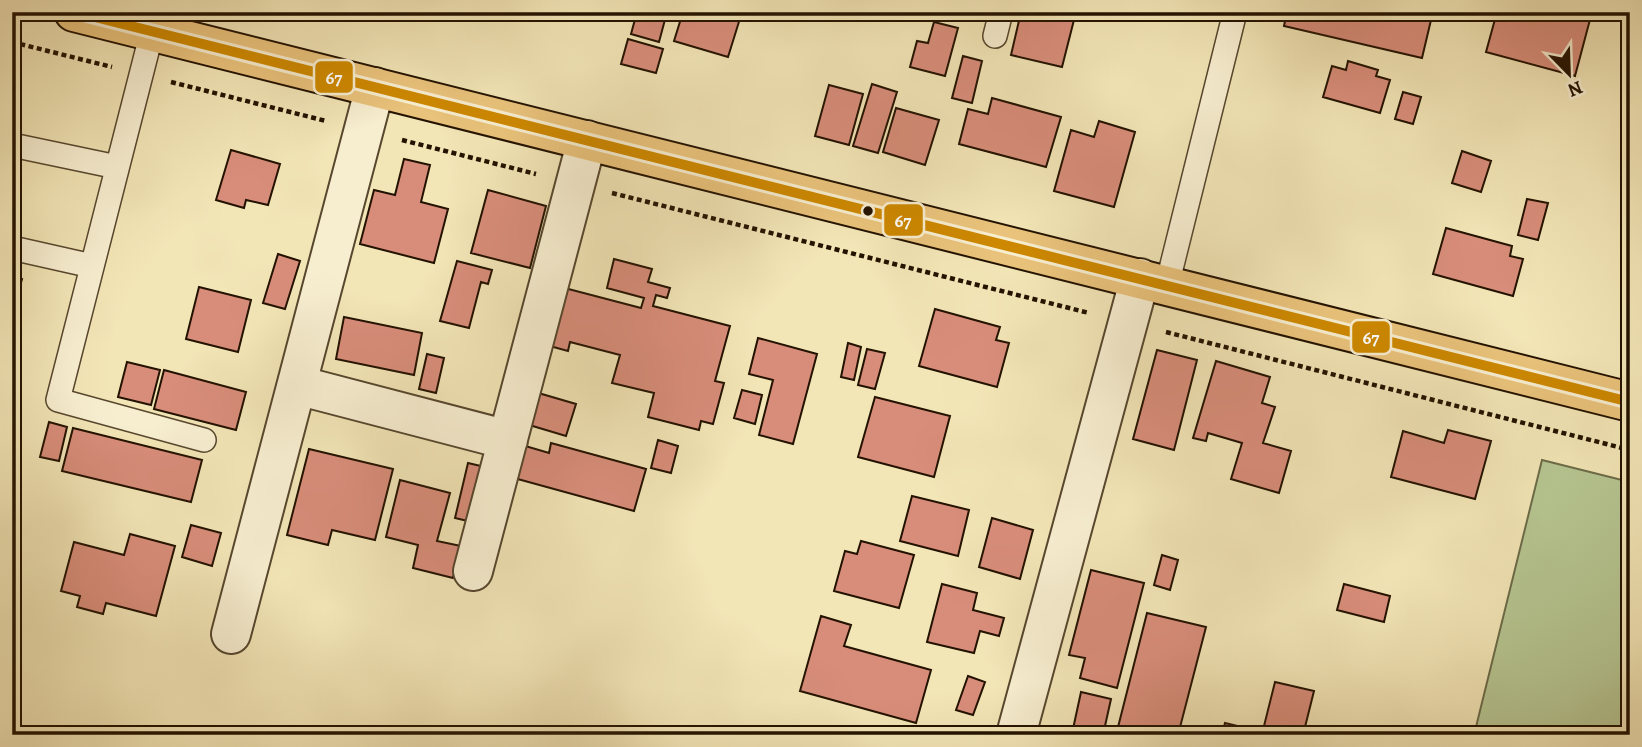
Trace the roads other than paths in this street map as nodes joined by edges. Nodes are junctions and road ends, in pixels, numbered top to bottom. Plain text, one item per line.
1 (74, 12) edge
2 (1001, 12) edge
3 (1236, 12) edge
4 (152, 32) junction
5 (995, 36) dead end
6 (375, 87) junction
7 (587, 140) junction
8 (12, 145) edge
9 (117, 167) junction
10 (12, 248) edge
11 (92, 266) junction
12 (1153, 282) junction
13 (297, 385) junction
14 (1630, 402) edge
15 (204, 440) dead end
16 (508, 440) junction
17 (473, 571) dead end
18 (231, 634) dead end
19 (1016, 735) edge

1 - 4 main road
2 - 5 lane
3 - 12 lane
4 - 6 main road
4 - 9 lane
6 - 7 main road
6 - 13 street
7 - 12 main road
7 - 16 street
8 - 9 lane
9 - 11 lane
10 - 11 lane
11 - 15 lane
12 - 14 main road
12 - 19 street
13 - 16 street
13 - 18 street
16 - 17 street

